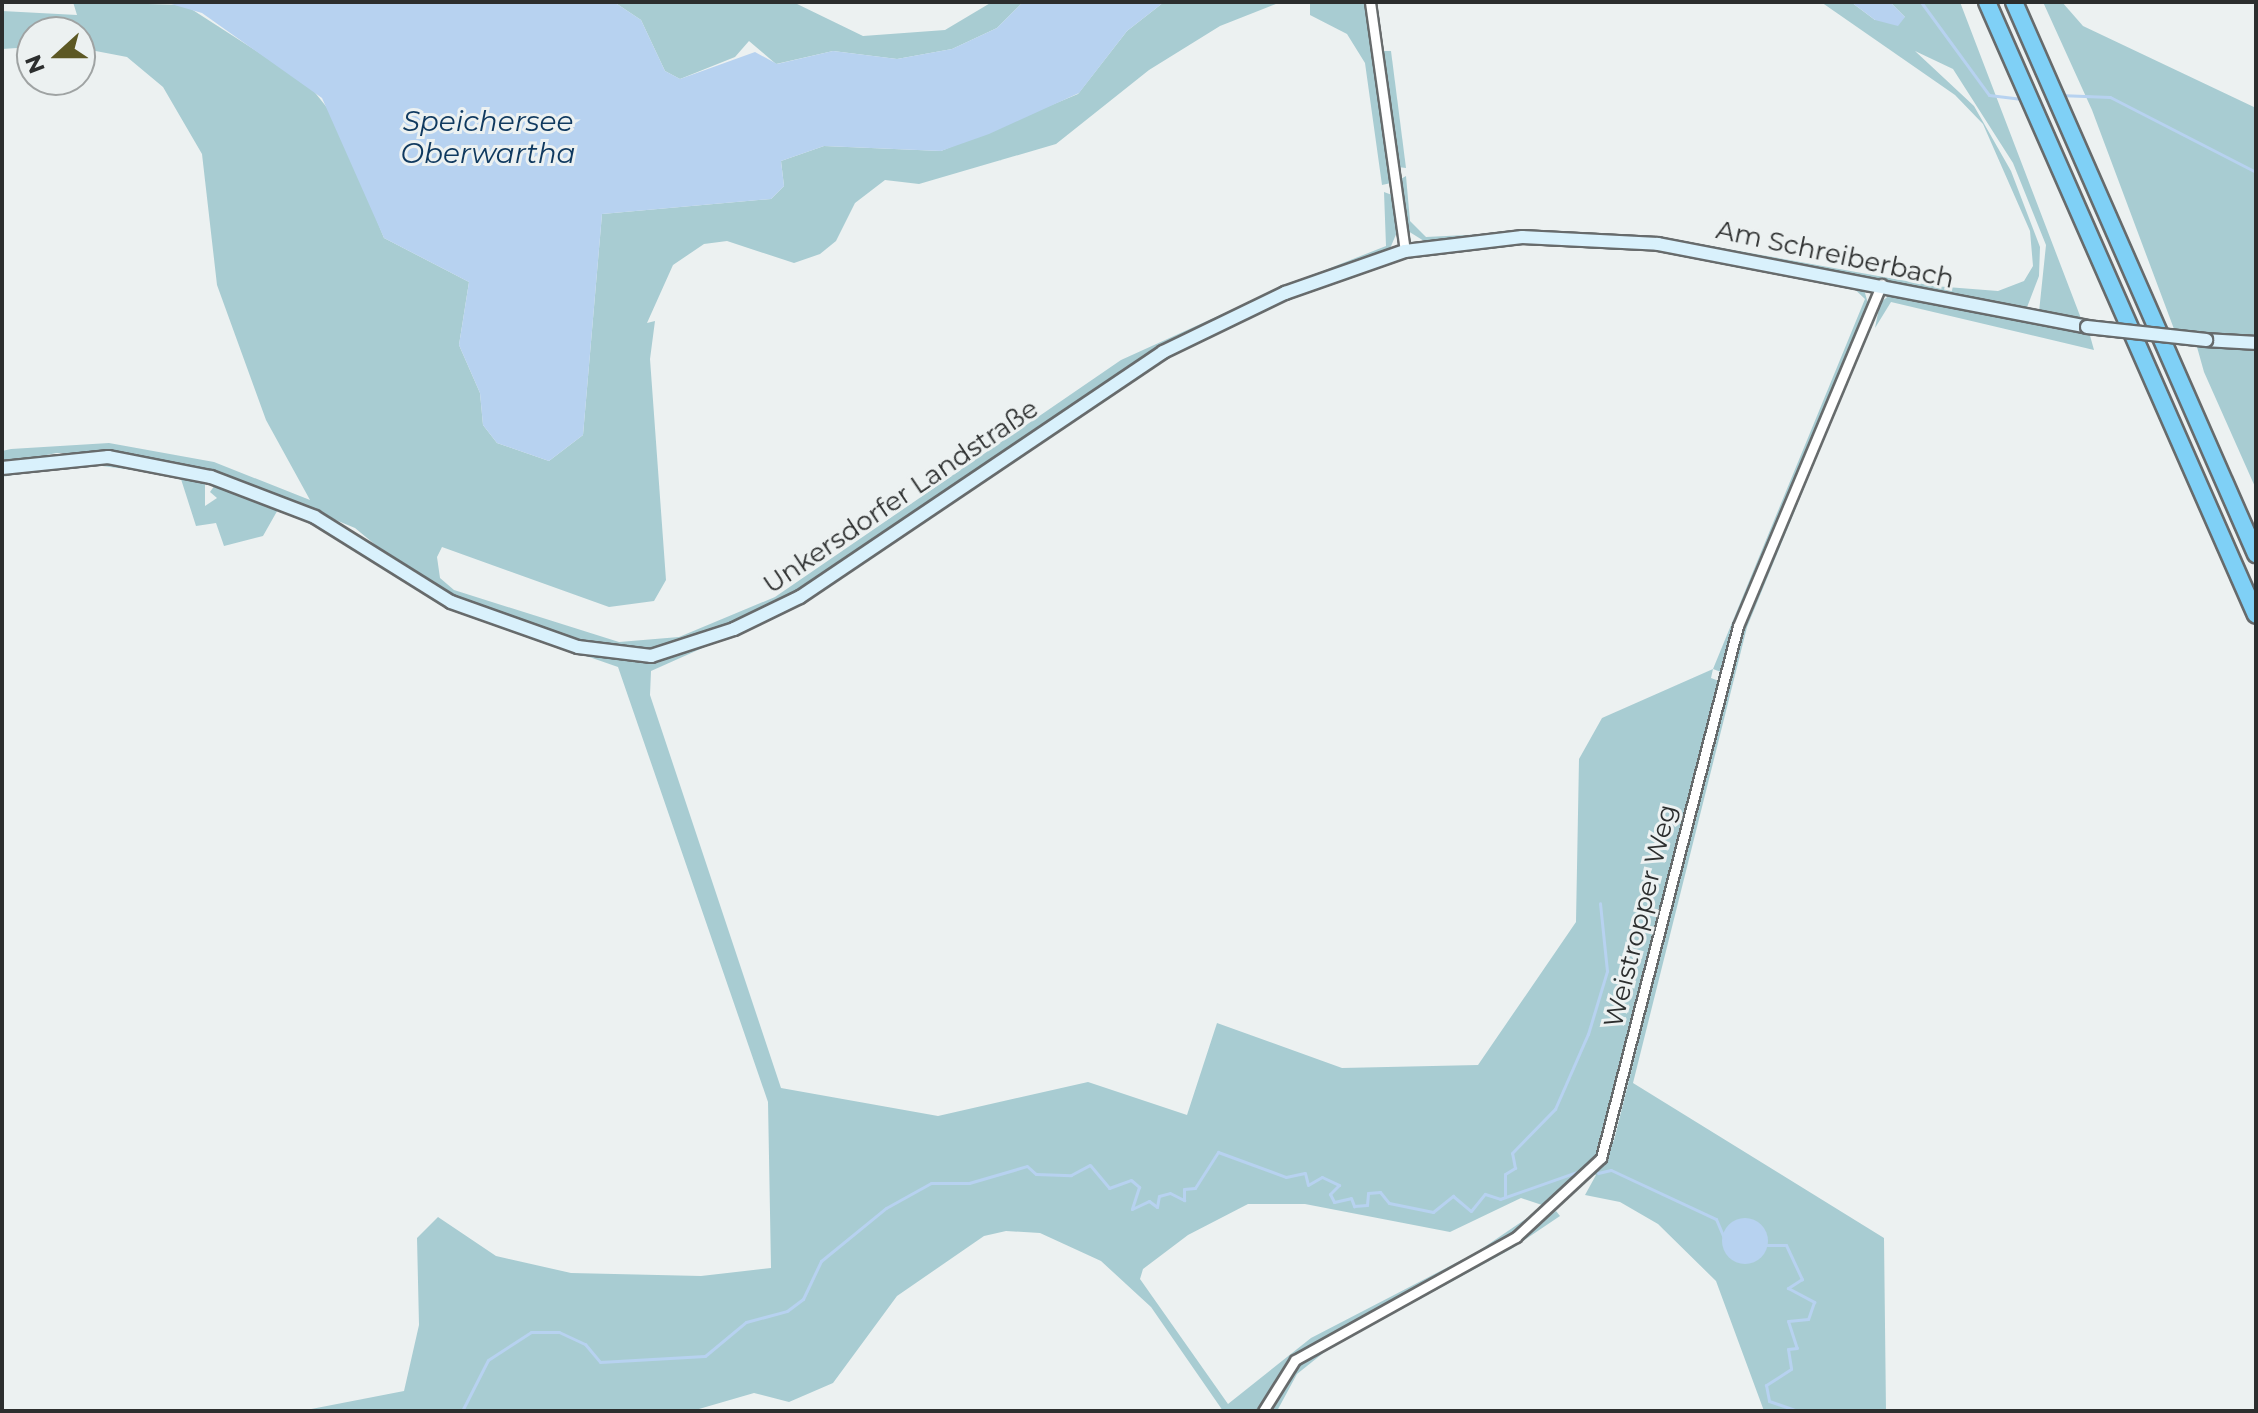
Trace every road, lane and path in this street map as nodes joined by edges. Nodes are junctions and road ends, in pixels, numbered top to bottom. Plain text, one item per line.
1 (1370, 2) edge
2 (1987, 2) edge
3 (2014, 2) edge
4 (1405, 251) junction
5 (1882, 284) junction
6 (2256, 343) edge
7 (2, 468) edge
8 (2256, 554) edge
9 (2256, 615) edge
10 (1263, 1411) edge

1 - 4 street
2 - 9 highway
3 - 8 highway
4 - 5 street, Am Schreiberbach
4 - 7 street, Unkersdorfer Landstraße
5 - 6 street, Am Schreiberbach, bridge
5 - 10 street, Weistropper Weg

